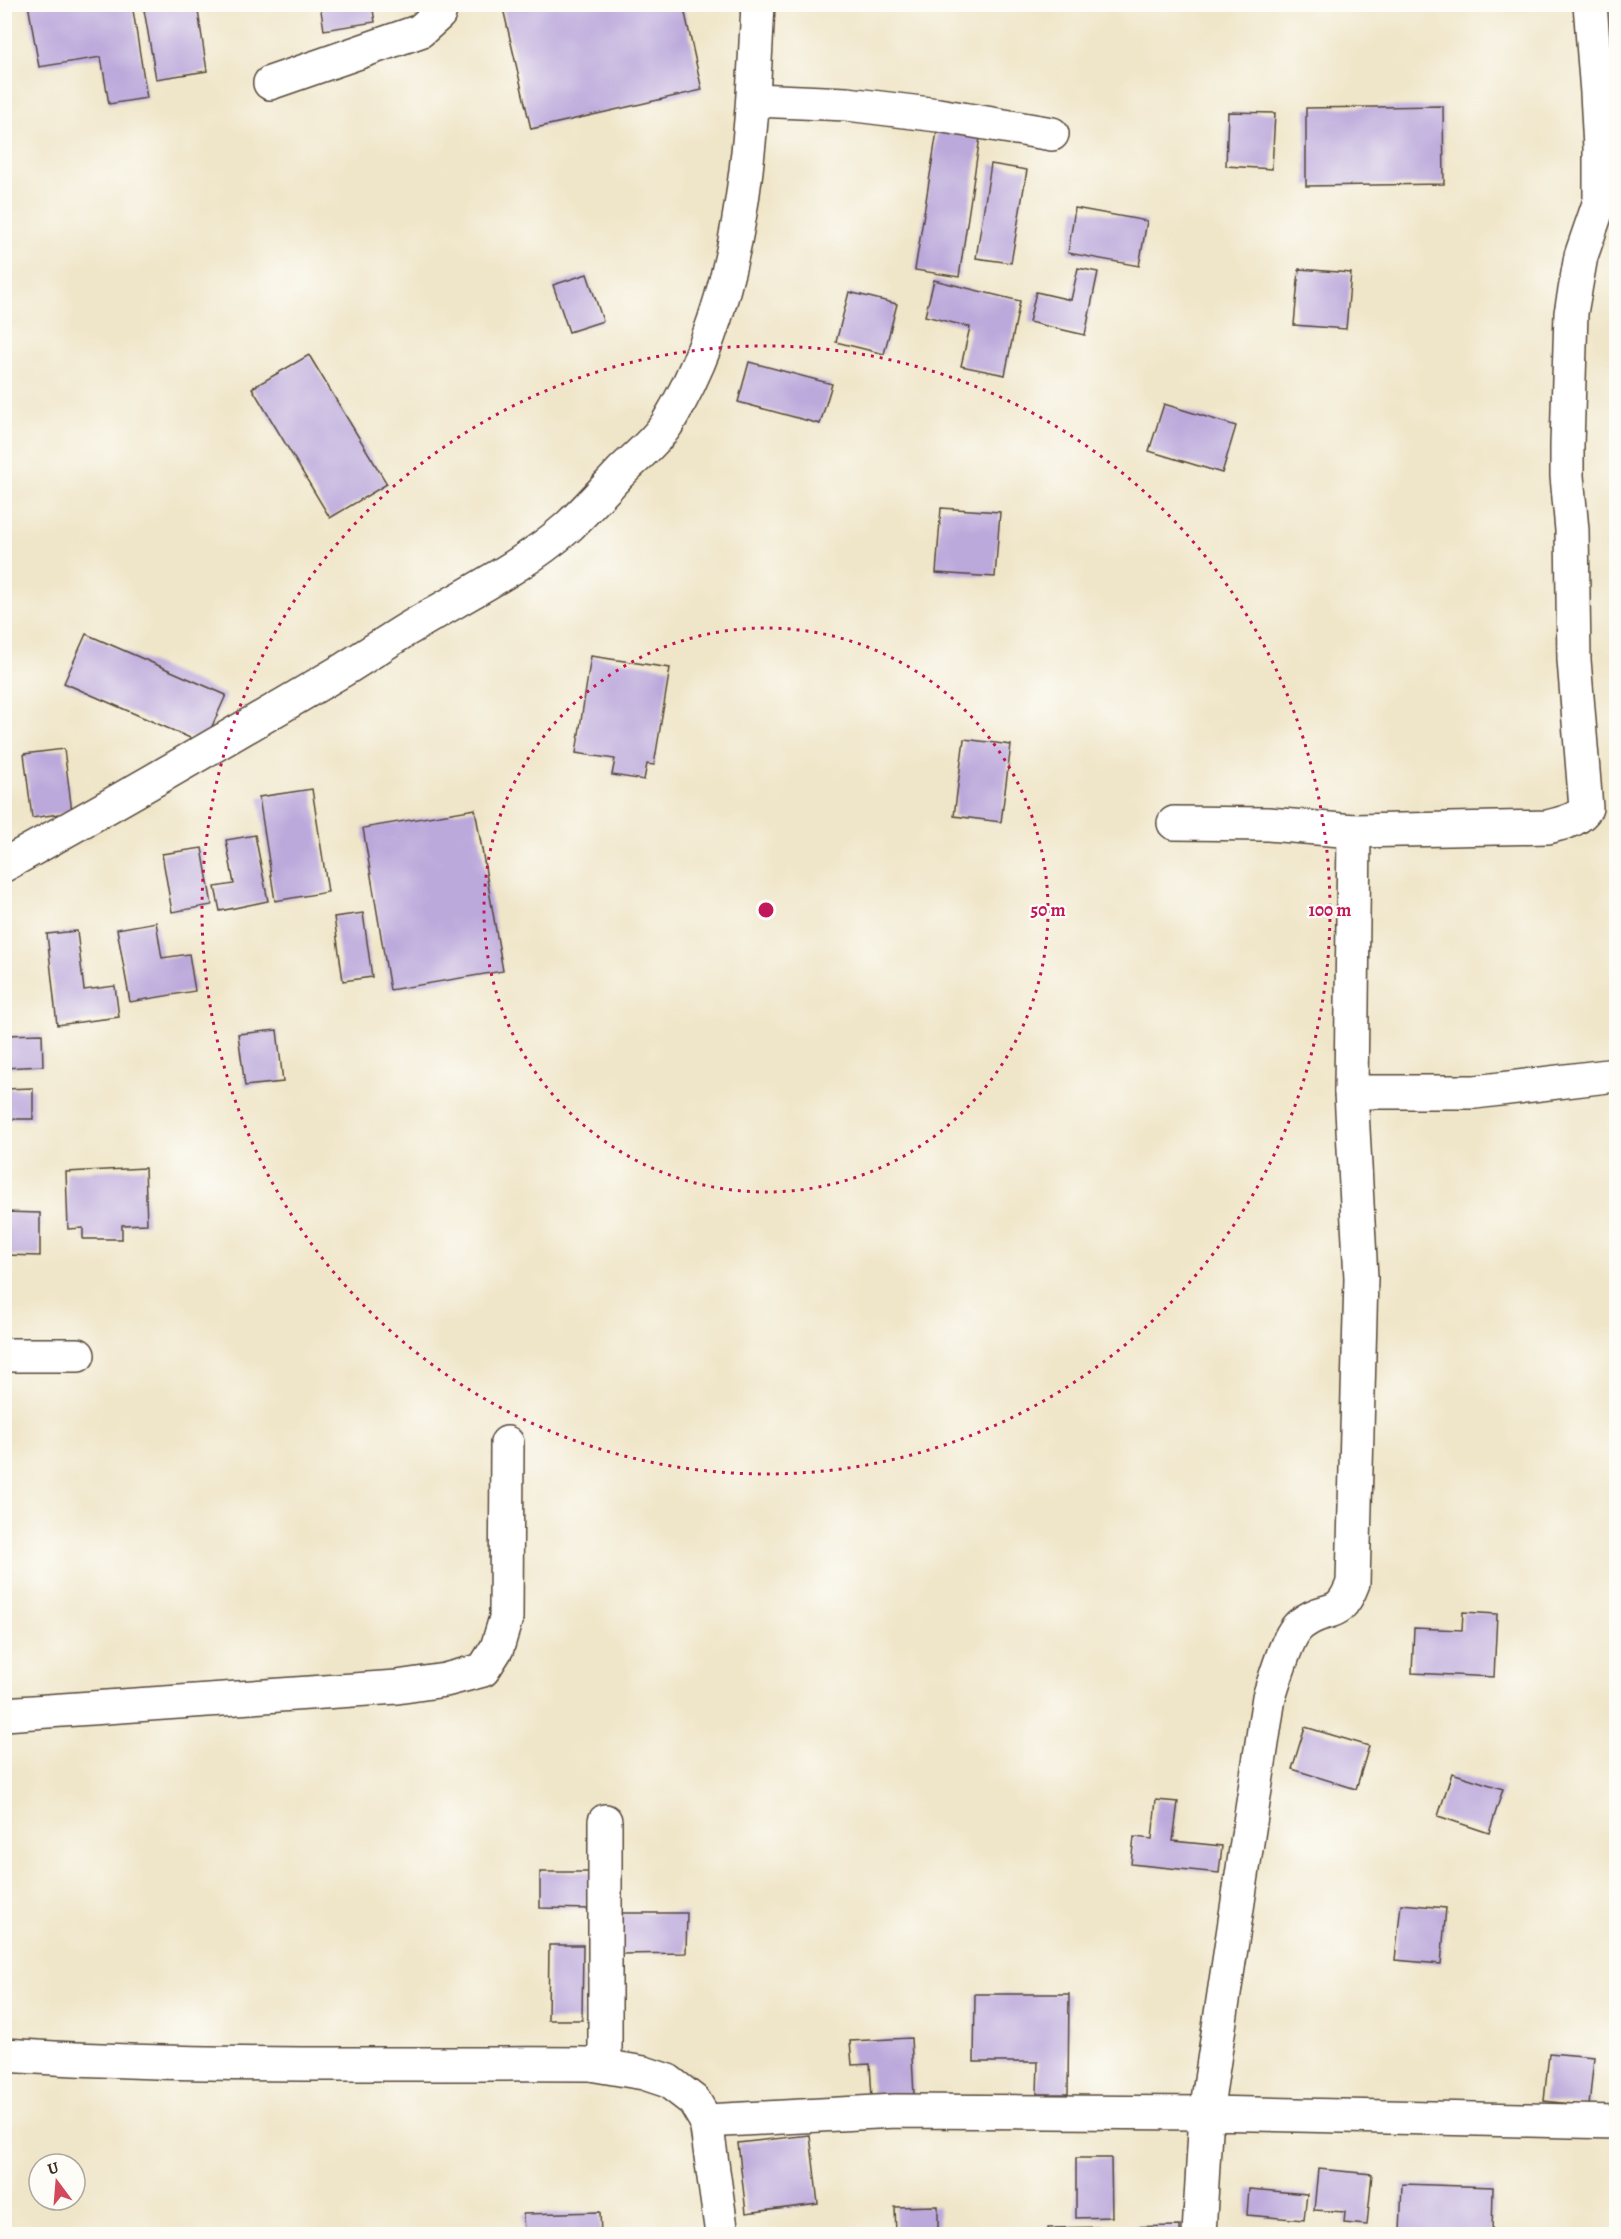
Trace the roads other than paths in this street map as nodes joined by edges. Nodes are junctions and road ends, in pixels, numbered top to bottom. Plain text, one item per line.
1 (441, 4) edge
2 (758, 4) edge
3 (1590, 4) edge
4 (270, 83) dead end
5 (753, 100) junction
6 (1052, 134) dead end
7 (1174, 823) dead end
8 (1354, 831) junction
9 (4, 865) edge
10 (1617, 1075) edge
11 (1351, 1092) junction
12 (4, 1355) edge
13 (78, 1356) dead end
14 (507, 1443) dead end
15 (4, 1714) edge
16 (606, 1821) dead end
17 (4, 2055) edge
18 (604, 2066) junction
19 (1206, 2113) junction
20 (706, 2121) junction
21 (1617, 2122) edge
22 (722, 2235) edge
23 (1199, 2235) edge

1 - 4 street
2 - 5 street
3 - 8 street
5 - 6 street
5 - 9 street
7 - 8 street
8 - 11 street
10 - 11 street
11 - 19 street
12 - 13 street
14 - 15 street
16 - 18 street
17 - 18 street
18 - 20 street
19 - 20 street
19 - 21 street
19 - 23 street
20 - 22 street

